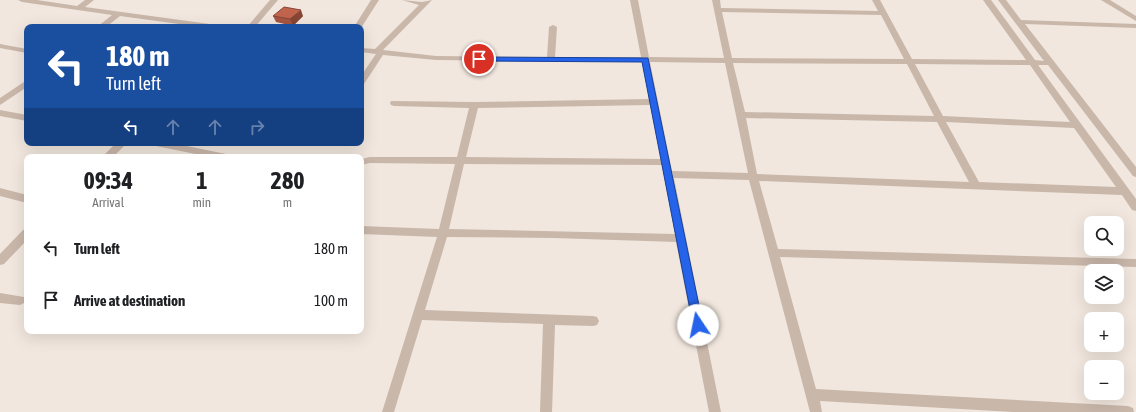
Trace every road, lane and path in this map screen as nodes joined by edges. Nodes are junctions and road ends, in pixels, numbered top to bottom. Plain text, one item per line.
1 (22, 0) edge
2 (90, 0) edge
3 (274, 0) edge
4 (375, 0) edge
5 (406, 0) edge
6 (634, 0) edge
7 (716, 0) edge
8 (876, 0) edge
9 (987, 0) edge
10 (1002, 0) edge
11 (1105, 0) edge
12 (426, 2) edge
13 (80, 7) junction
14 (718, 10) junction
15 (119, 13) junction
16 (883, 13) junction
17 (1136, 19) edge
18 (1019, 22) junction
19 (105, 24) edge
20 (196, 24) edge
21 (254, 24) edge
22 (360, 24) edge
23 (1136, 26) edge
24 (553, 27) dead end
25 (0, 46) edge
26 (24, 50) edge
27 (364, 50) edge
28 (379, 52) junction
29 (551, 59) junction
30 (645, 60) junction
31 (728, 60) junction
32 (909, 62) junction
33 (1032, 63) junction
34 (1049, 63) junction
35 (364, 77) edge
36 (24, 85) edge
37 (0, 102) edge
38 (654, 102) junction
39 (394, 103) dead end
40 (474, 105) junction
41 (0, 113) edge
42 (741, 115) junction
43 (24, 117) edge
44 (940, 119) junction
45 (1075, 125) junction
46 (119, 146) edge
47 (171, 146) edge
48 (110, 154) edge
49 (211, 154) edge
50 (364, 161) edge
51 (460, 162) junction
52 (666, 162) junction
53 (669, 174) junction
54 (1136, 174) edge
55 (753, 177) junction
56 (976, 185) junction
57 (1124, 190) junction
58 (0, 192) edge
59 (24, 198) edge
60 (1136, 207) edge
61 (364, 230) edge
62 (443, 233) junction
63 (24, 236) edge
64 (681, 238) junction
65 (773, 253) junction
66 (0, 261) edge
67 (1136, 263) edge
68 (0, 298) edge
69 (20, 300) dead end
70 (417, 315) junction
71 (549, 320) junction
72 (593, 321) dead end
73 (812, 395) junction
74 (388, 412) edge
75 (546, 412) edge
76 (715, 412) edge
77 (816, 412) edge
78 (1128, 412) edge

1 - 13 street
2 - 13 street
3 - 21 street
4 - 22 street
5 - 12 street
6 - 30 street
7 - 14 street
8 - 16 street
9 - 33 street
10 - 18 street
11 - 17 street
12 - 28 street
13 - 15 street
14 - 16 street
14 - 31 street
15 - 19 street
15 - 20 street
16 - 32 street
18 - 23 street
18 - 34 street
24 - 29 street
25 - 26 street
27 - 28 street
28 - 29 street
28 - 35 street
29 - 30 street
30 - 31 street
30 - 38 street
31 - 32 street
31 - 42 street
32 - 33 street
32 - 44 street
33 - 34 street
33 - 45 street
34 - 54 street
36 - 37 street
38 - 40 street
38 - 52 street
39 - 40 street
40 - 51 street
41 - 43 street
42 - 44 street
42 - 55 street
44 - 45 street
44 - 56 street
45 - 57 street
46 - 48 street
47 - 49 street
50 - 51 street
51 - 52 street
51 - 62 street
52 - 53 street
53 - 55 street
53 - 64 street
55 - 56 street
55 - 65 street
56 - 57 street
57 - 60 street
58 - 59 street
61 - 62 street
62 - 64 street
62 - 70 street
63 - 66 street
64 - 76 street
65 - 67 street
65 - 73 street
68 - 69 street
70 - 71 street
70 - 74 street
71 - 72 street
71 - 75 street
73 - 77 street
73 - 78 street

